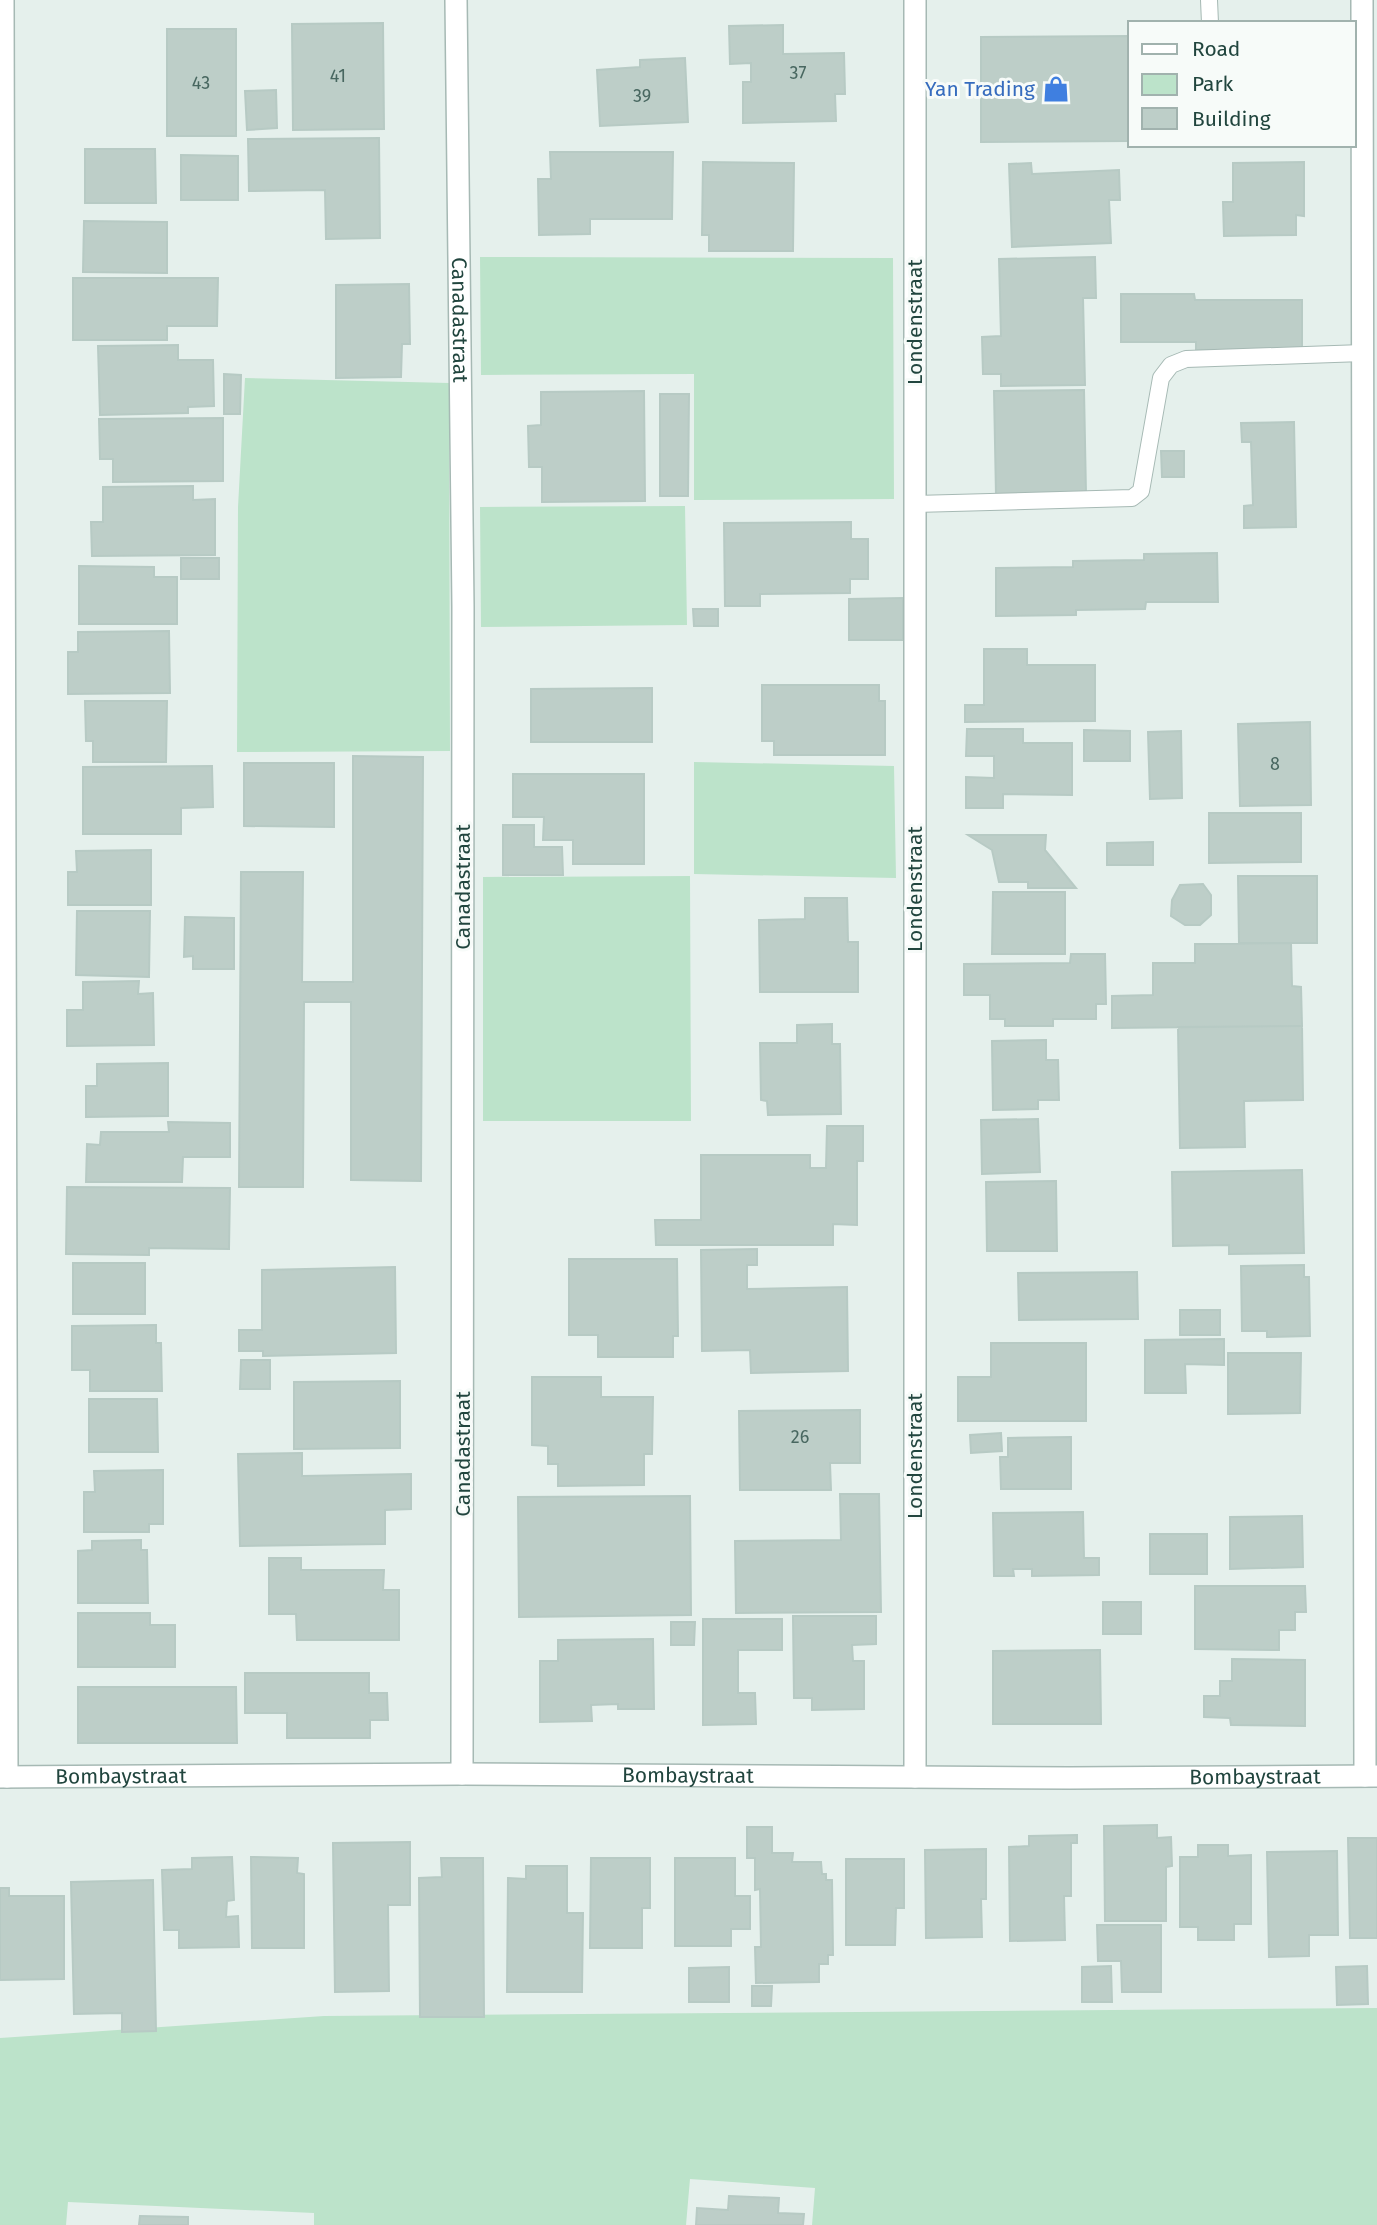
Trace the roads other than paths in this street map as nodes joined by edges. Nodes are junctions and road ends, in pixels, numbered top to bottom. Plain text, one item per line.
1 (3, 0) edge
2 (456, 0) edge
3 (915, 0) edge
4 (1209, 0) edge
5 (1362, 0) edge
6 (1210, 21) edge
7 (1358, 49) edge
8 (1358, 111) edge
9 (1363, 353) junction
10 (915, 504) junction
11 (1371, 1067) edge
12 (462, 1774) junction
13 (1371, 1776) edge
14 (3, 1777) edge
15 (915, 1777) junction

1 - 14 street
2 - 12 street, Canadastraat
3 - 10 street, Londenstraat
4 - 6 lane
5 - 7 street
7 - 8 street
8 - 9 street
9 - 10 lane
9 - 11 street
10 - 15 street, Londenstraat
11 - 13 street
12 - 14 street, Bombaystraat
12 - 15 street, Bombaystraat
13 - 15 street, Bombaystraat

